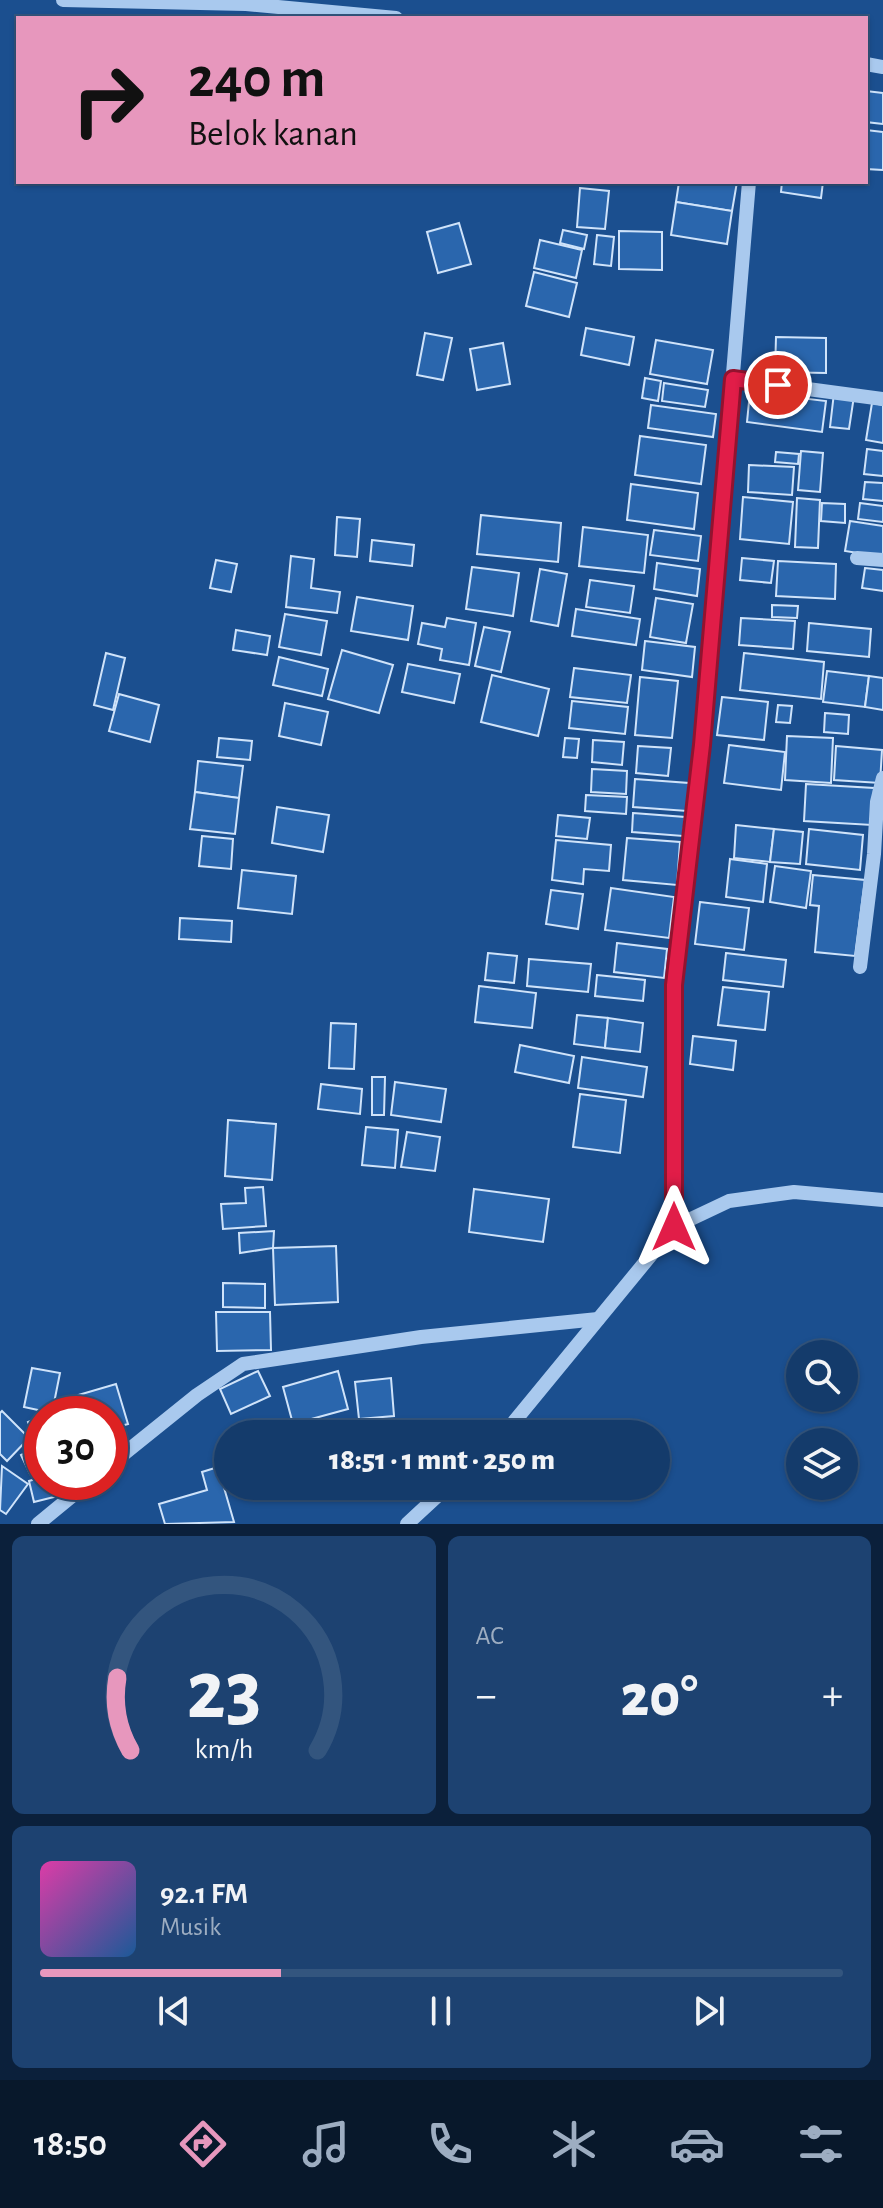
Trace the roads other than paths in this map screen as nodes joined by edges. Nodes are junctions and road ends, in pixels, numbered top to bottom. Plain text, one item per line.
1 (63, 0) edge
2 (375, 16) edge
3 (749, 184) edge
4 (733, 379) junction
5 (883, 399) edge
6 (857, 558) dead end
7 (883, 560) edge
8 (883, 778) edge
9 (860, 967) dead end
10 (883, 1200) edge
11 (674, 1227) junction
12 (598, 1319) junction
13 (515, 1420) edge
14 (128, 1451) edge
15 (67, 1500) edge
16 (433, 1500) edge
17 (38, 1524) edge
18 (407, 1524) edge

1 - 2 street
3 - 4 street
4 - 5 street
4 - 11 street
6 - 7 street
8 - 9 street
10 - 11 street
11 - 12 street
12 - 13 street
12 - 14 street
15 - 17 street
16 - 18 street

